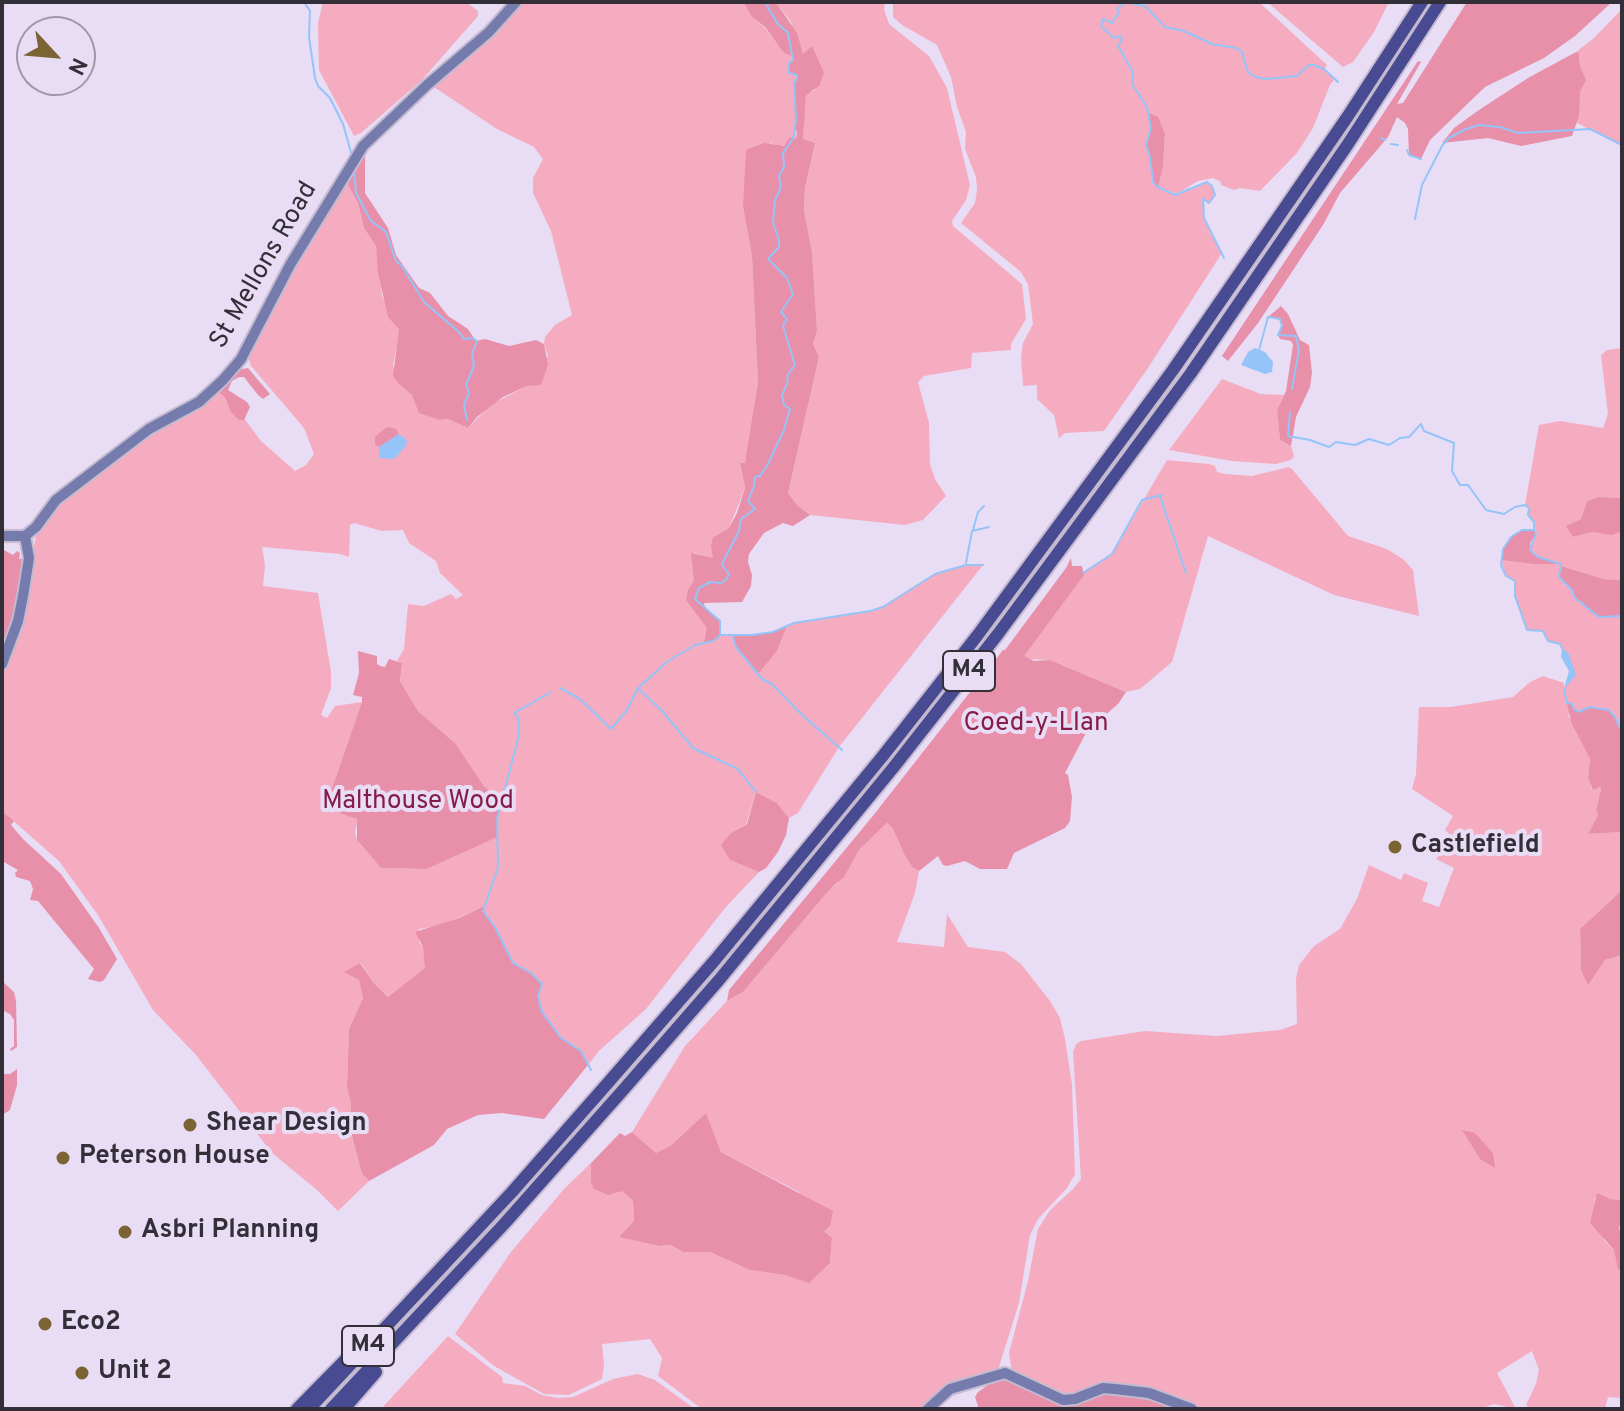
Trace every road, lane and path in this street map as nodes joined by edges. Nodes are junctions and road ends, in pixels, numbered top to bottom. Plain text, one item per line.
1 (516, 2) edge
2 (1422, 2) edge
3 (1440, 2) edge
4 (2, 536) edge
5 (25, 536) junction
6 (2, 664) edge
7 (427, 1284) junction
8 (438, 1295) junction
9 (297, 1409) edge
10 (309, 1409) edge
11 (331, 1409) edge
12 (344, 1409) edge
13 (928, 1409) edge
14 (1192, 1409) edge

1 - 5 main road, St Mellons Road
2 - 7 highway, M4
3 - 8 highway, M4
4 - 5 main road
5 - 6 main road
7 - 9 highway
7 - 10 highway, M4
8 - 11 highway, M4
8 - 12 highway
13 - 14 main road

